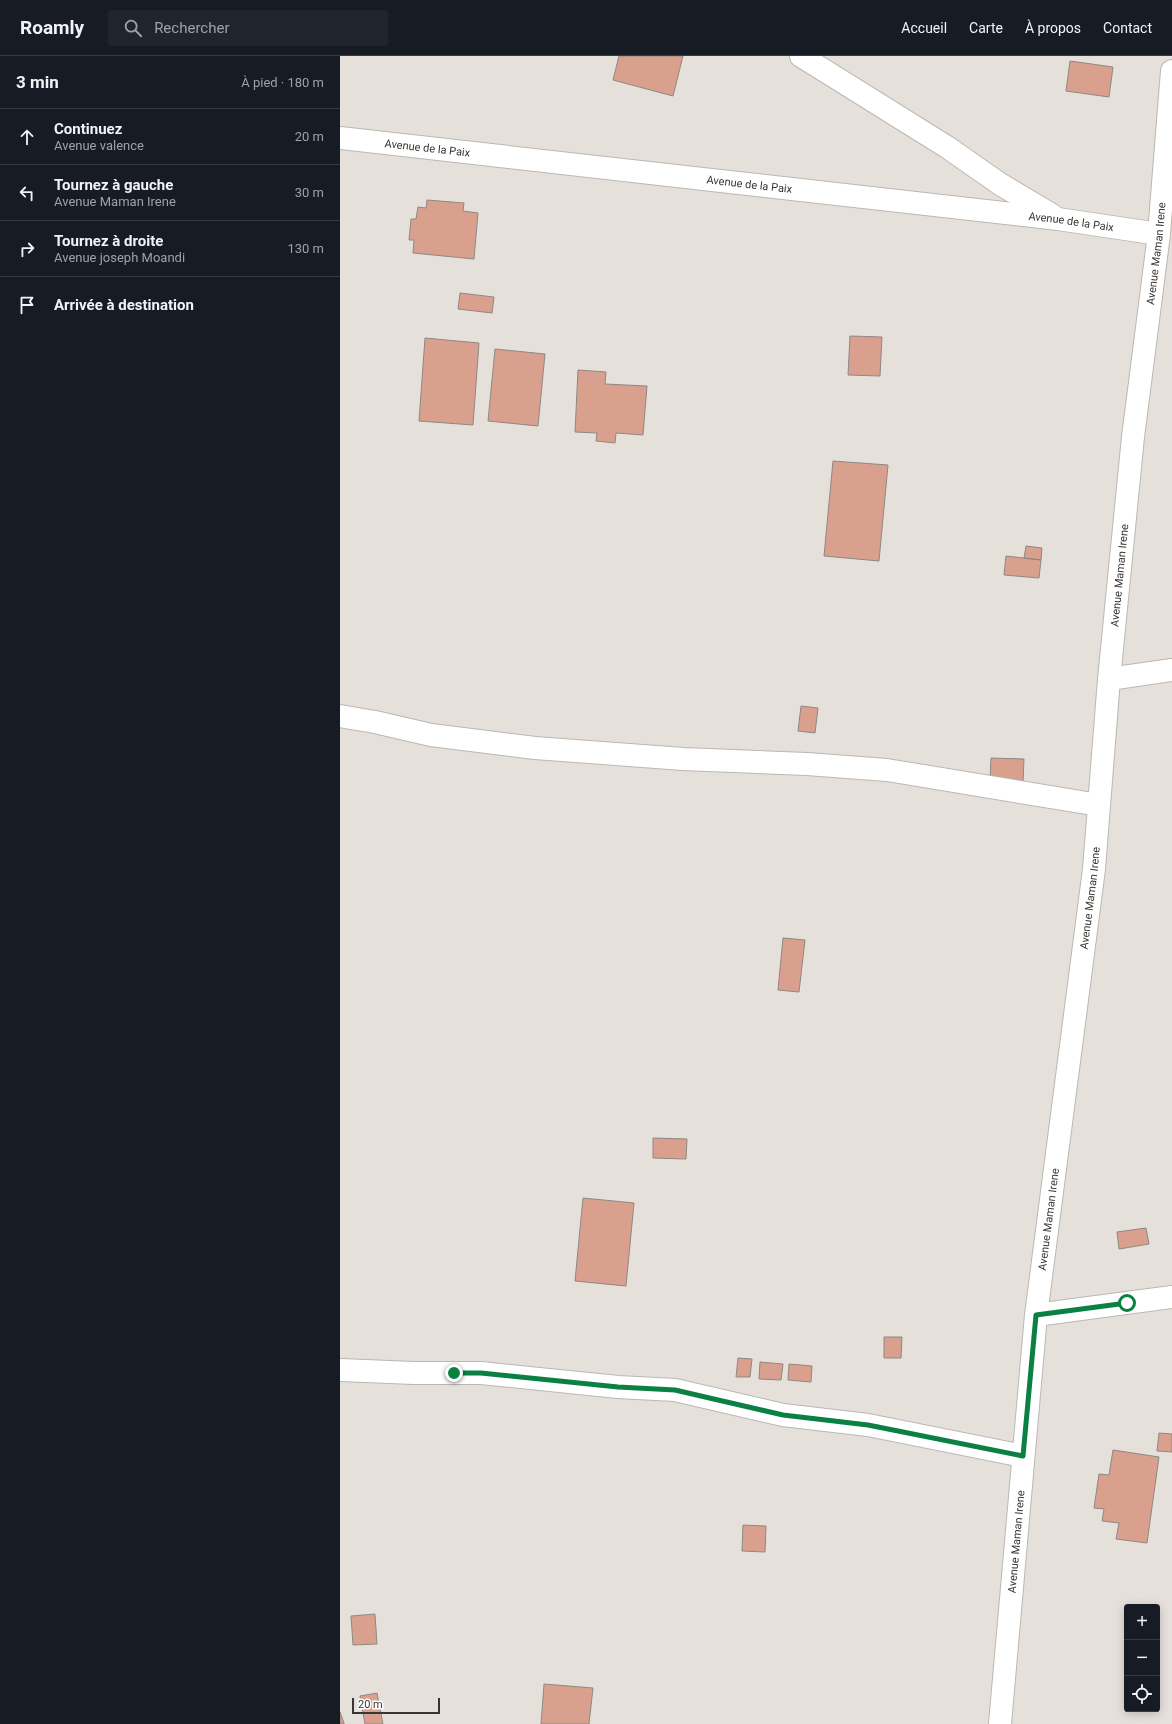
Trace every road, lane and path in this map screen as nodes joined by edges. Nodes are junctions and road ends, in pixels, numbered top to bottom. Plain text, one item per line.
1 (801, 56) edge
2 (1172, 71) edge
3 (340, 138) edge
4 (1058, 219) junction
5 (1159, 234) junction
6 (1172, 670) edge
7 (1109, 679) junction
8 (340, 716) edge
9 (1099, 805) junction
10 (1172, 1297) edge
11 (1036, 1315) junction
12 (340, 1370) edge
13 (1023, 1456) junction
14 (1000, 1724) edge

1 - 4 street
2 - 5 street, Avenue Maman Irene
3 - 4 street, Avenue de la Paix
4 - 5 street, Avenue de la Paix
5 - 7 street, Avenue Maman Irene
6 - 7 street
7 - 9 street, Avenue Maman Irene
8 - 9 street
9 - 11 street, Avenue Maman Irene
10 - 11 street
11 - 13 street, Avenue Maman Irene
12 - 13 street
13 - 14 street, Avenue Maman Irene

